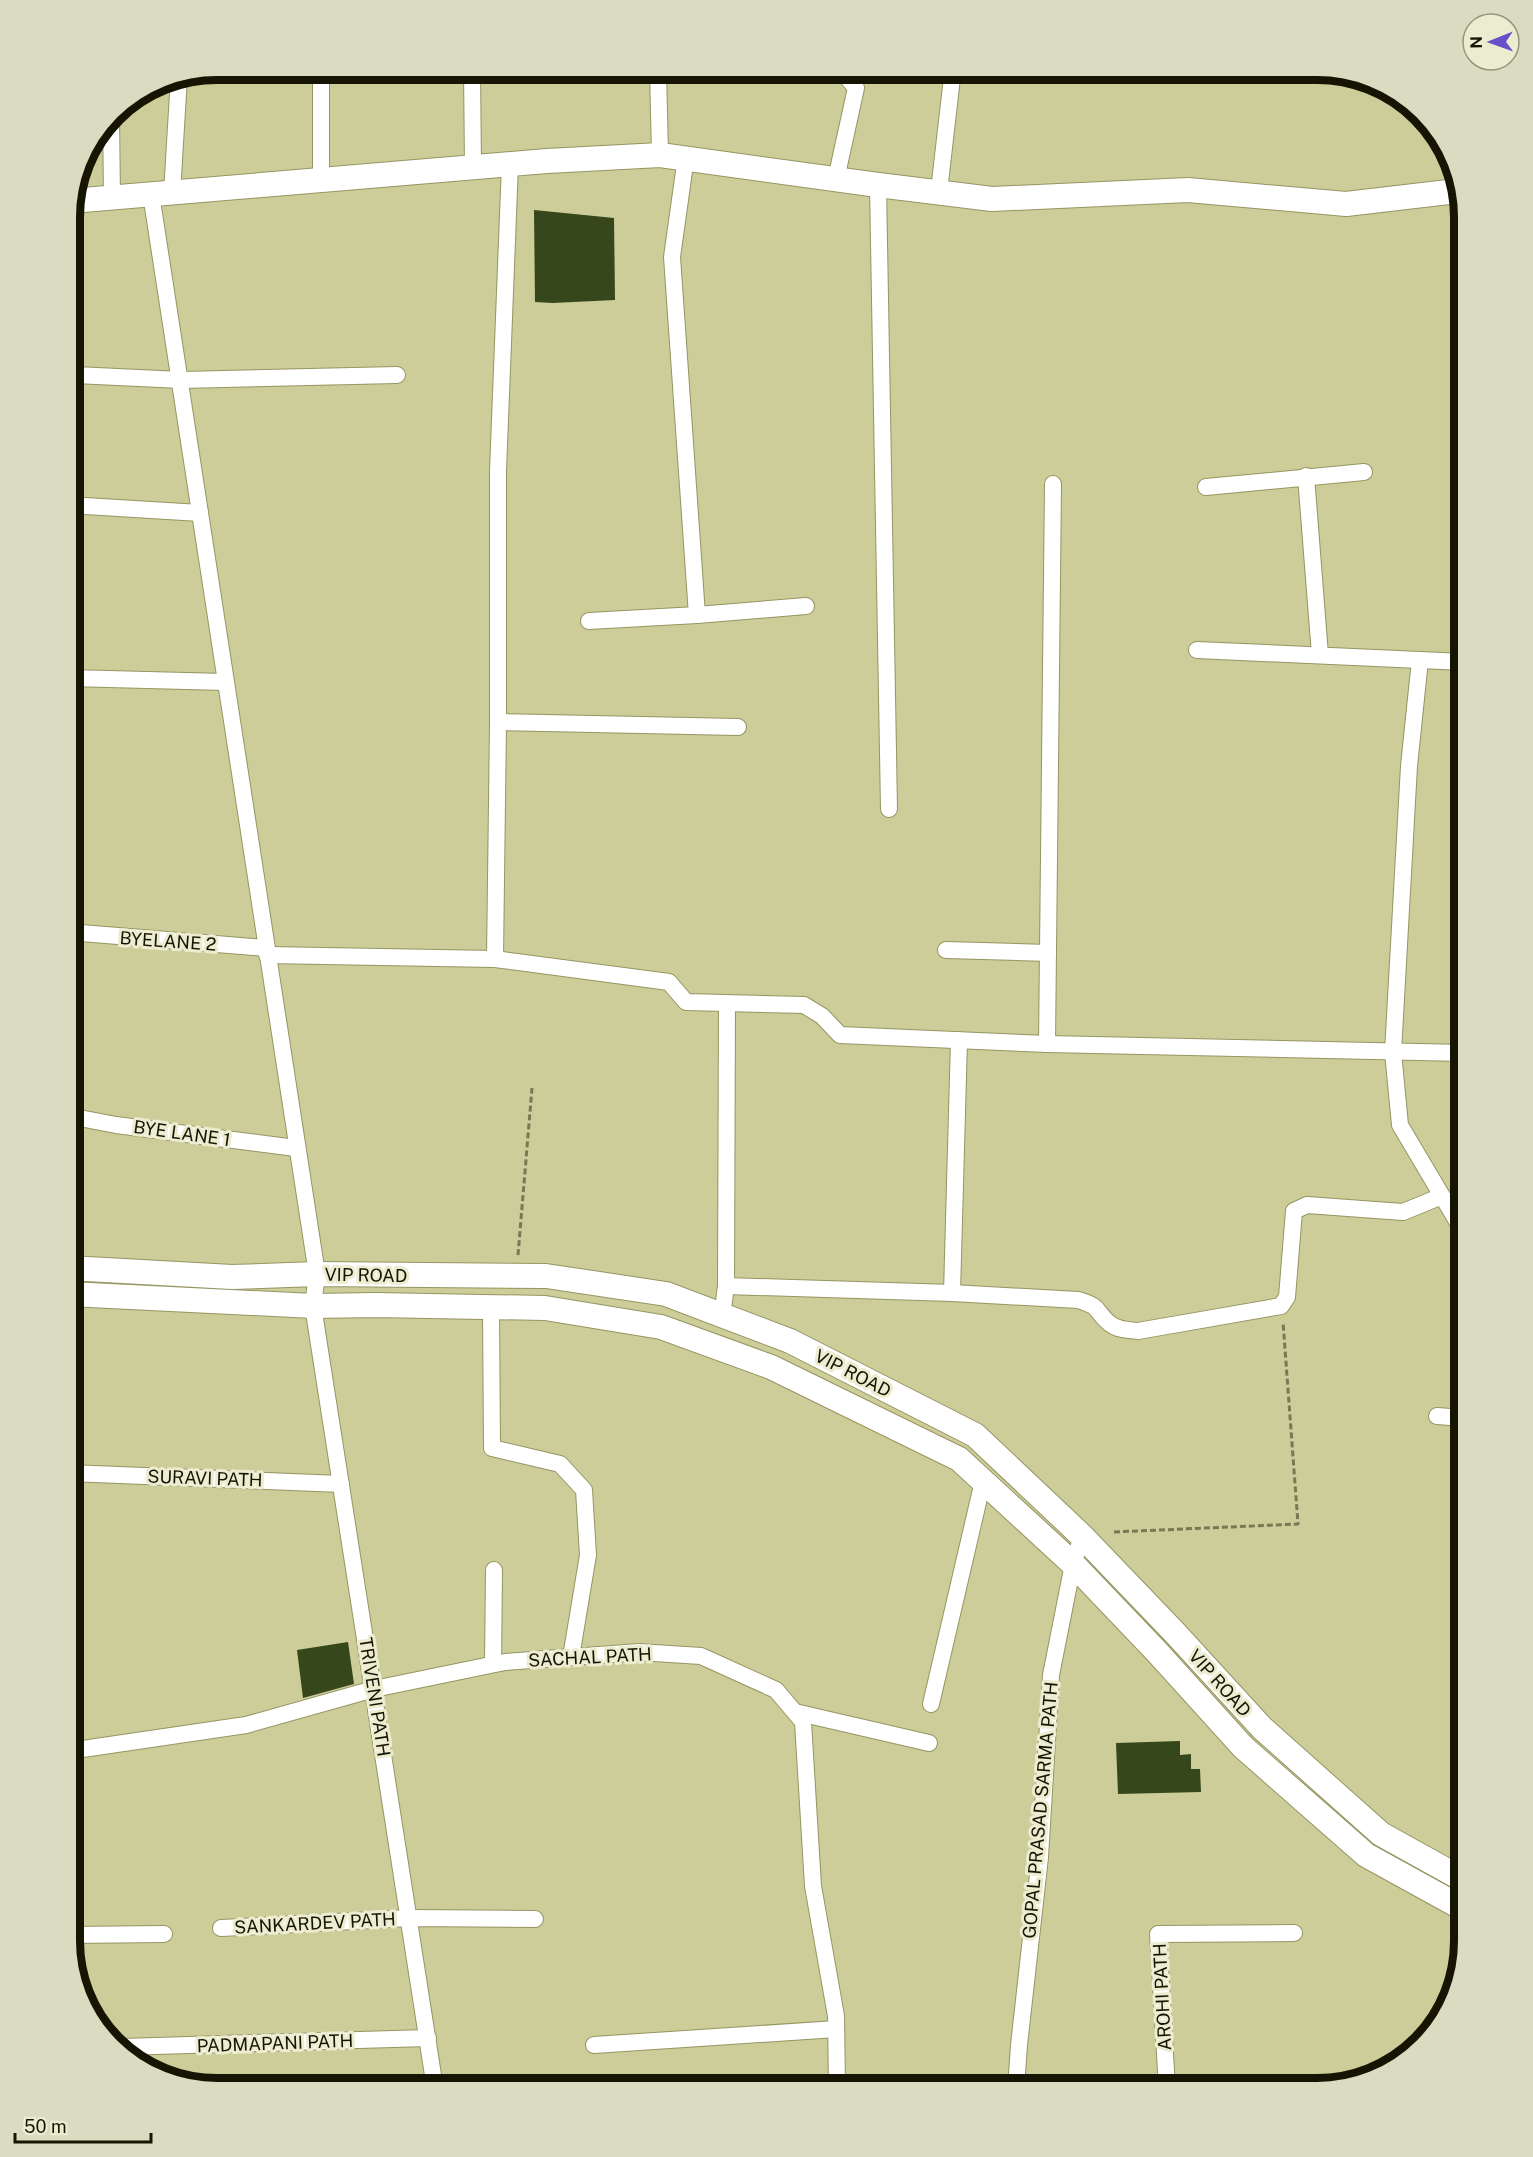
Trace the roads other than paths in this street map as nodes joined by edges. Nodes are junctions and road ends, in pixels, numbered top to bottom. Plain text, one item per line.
1 (321, 80) edge
2 (472, 80) edge
3 (658, 80) edge
4 (849, 80) edge
5 (953, 80) edge
6 (178, 85) edge
7 (111, 129) edge
8 (660, 154) junction
9 (686, 157) junction
10 (510, 164) junction
11 (473, 167) junction
12 (836, 179) junction
13 (321, 180) junction
14 (878, 185) junction
15 (939, 191) junction
16 (1451, 192) edge
17 (162, 193) junction
18 (112, 198) junction
19 (81, 200) edge
20 (80, 375) edge
21 (397, 375) dead end
22 (181, 381) junction
23 (1364, 472) dead end
24 (1306, 476) junction
25 (1053, 484) dead end
26 (1206, 487) dead end
27 (80, 506) edge
28 (200, 513) junction
29 (806, 606) dead end
30 (697, 615) junction
31 (589, 621) dead end
32 (1197, 650) dead end
33 (1320, 655) junction
34 (1420, 660) junction
35 (1454, 662) edge
36 (80, 678) edge
37 (225, 682) junction
38 (498, 722) junction
39 (738, 727) dead end
40 (889, 809) dead end
41 (80, 934) edge
42 (946, 950) dead end
43 (267, 952) junction
44 (1048, 953) junction
45 (495, 959) junction
46 (727, 1004) junction
47 (959, 1040) junction
48 (1047, 1044) junction
49 (1393, 1052) junction
50 (1454, 1053) edge
51 (80, 1118) edge
52 (296, 1148) junction
53 (1442, 1196) junction
54 (1454, 1216) edge
55 (80, 1269) edge
56 (316, 1274) junction
57 (726, 1286) junction
58 (952, 1293) junction
59 (80, 1295) edge
60 (313, 1306) junction
61 (491, 1307) junction
62 (722, 1316) junction
63 (1437, 1416) dead end
64 (1454, 1417) edge
65 (80, 1473) edge
66 (983, 1481) junction
67 (341, 1484) junction
68 (1082, 1536) junction
69 (1073, 1564) junction
70 (494, 1570) dead end
71 (571, 1657) junction
72 (493, 1664) junction
73 (374, 1689) junction
74 (932, 1704) dead end
75 (795, 1712) junction
76 (929, 1743) dead end
77 (80, 1750) edge
78 (1454, 1874) edge
79 (1454, 1904) edge
80 (410, 1918) junction
81 (536, 1919) dead end
82 (221, 1928) dead end
83 (1294, 1933) dead end
84 (164, 1934) dead end
85 (80, 1935) edge
86 (836, 2029) junction
87 (428, 2038) junction
88 (594, 2045) dead end
89 (131, 2047) edge
90 (433, 2077) edge
91 (837, 2078) edge
92 (1017, 2078) edge
93 (1166, 2078) edge

1 - 13 street
2 - 11 street
3 - 8 street
4 - 12 street
5 - 15 street
6 - 17 street, TRIVENI PATH
7 - 18 street
8 - 9 main road
8 - 10 main road
9 - 12 main road
9 - 30 street
10 - 11 main road
10 - 38 street
11 - 13 main road
12 - 14 main road
13 - 17 main road
14 - 15 main road
14 - 40 street
15 - 16 main road
17 - 18 main road
17 - 22 street, TRIVENI PATH
18 - 19 main road
20 - 22 street
21 - 22 street
22 - 28 street, TRIVENI PATH
23 - 24 street
24 - 26 street
24 - 33 street
25 - 44 street
27 - 28 street
28 - 37 street, TRIVENI PATH
29 - 30 street
30 - 31 street
32 - 33 street
33 - 34 street
34 - 35 street
34 - 49 street
36 - 37 street
37 - 43 street, TRIVENI PATH
38 - 39 street
38 - 45 street
41 - 43 street, BYELANE 2
42 - 44 street
43 - 45 street, BYELANE 2
43 - 52 street, TRIVENI PATH
44 - 48 street
45 - 46 street, BYELANE 2
46 - 47 street, BYELANE 2
46 - 57 street
47 - 48 street, BYELANE 2
47 - 58 street
48 - 49 street, BYELANE 2
49 - 50 street, BYELANE 2
49 - 53 street
51 - 52 street, BYE LANE 1
52 - 56 street, TRIVENI PATH
53 - 54 street
53 - 58 street
55 - 56 main road, VIP ROAD
56 - 60 street, TRIVENI PATH
56 - 62 main road, VIP ROAD
57 - 58 street
57 - 62 street
59 - 60 main road, VIP ROAD
60 - 61 main road, VIP ROAD
60 - 67 street, TRIVENI PATH
61 - 66 main road, VIP ROAD
61 - 71 street
62 - 68 main road, VIP ROAD
63 - 64 street
65 - 67 street, SURAVI PATH
66 - 69 main road, VIP ROAD
66 - 74 street
67 - 73 street, TRIVENI PATH
68 - 69 street, GOPAL PRASAD SARMA PATH
68 - 78 main road, VIP ROAD
69 - 79 main road, VIP ROAD
69 - 92 street, GOPAL PRASAD SARMA PATH
70 - 72 street
71 - 72 street, SACHAL PATH
71 - 75 street, SACHAL PATH
72 - 73 street, SACHAL PATH
73 - 77 street, SACHAL PATH
73 - 80 street, TRIVENI PATH
75 - 76 street
75 - 86 street, SACHAL PATH
80 - 81 street, SANKARDEV PATH
80 - 82 street, SANKARDEV PATH
80 - 87 street, TRIVENI PATH
83 - 93 street, AROHI PATH
84 - 85 street
86 - 88 street
86 - 91 street, SACHAL PATH
87 - 89 street, PADMAPANI PATH
87 - 90 street, TRIVENI PATH

